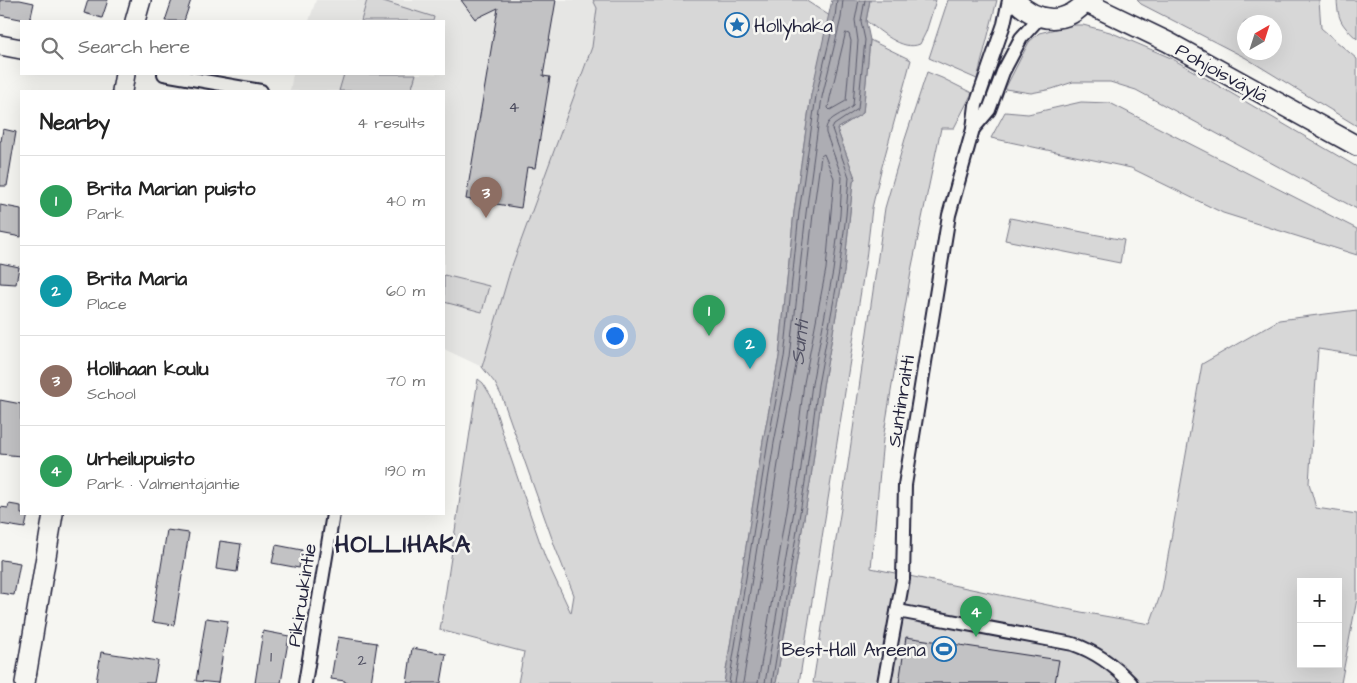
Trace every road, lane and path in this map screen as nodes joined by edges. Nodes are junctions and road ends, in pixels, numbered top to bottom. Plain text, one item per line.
1 (141, 0) edge
2 (1009, 0) edge
3 (1015, 0) edge
4 (1086, 1) edge
5 (1040, 17) junction
6 (135, 20) edge
7 (0, 46) edge
8 (20, 49) edge
9 (126, 75) edge
10 (170, 75) edge
11 (122, 90) edge
12 (255, 90) edge
13 (973, 129) junction
14 (1357, 146) edge
15 (53, 515) edge
16 (333, 515) edge
17 (898, 611) junction
18 (26, 683) edge
19 (305, 683) edge
20 (884, 683) edge
21 (1131, 683) edge

1 - 6 main road
2 - 13 street, Suntinraitti
3 - 5 main road
4 - 5 main road
4 - 14 main road, Pohjoisväylä
5 - 13 street, Suntinraitti
7 - 8 main road
9 - 11 main road
10 - 12 street
13 - 17 street, Suntinraitti
15 - 18 main road
16 - 19 street, Pikiruukintie
17 - 20 street, Suntinraitti
17 - 21 street

